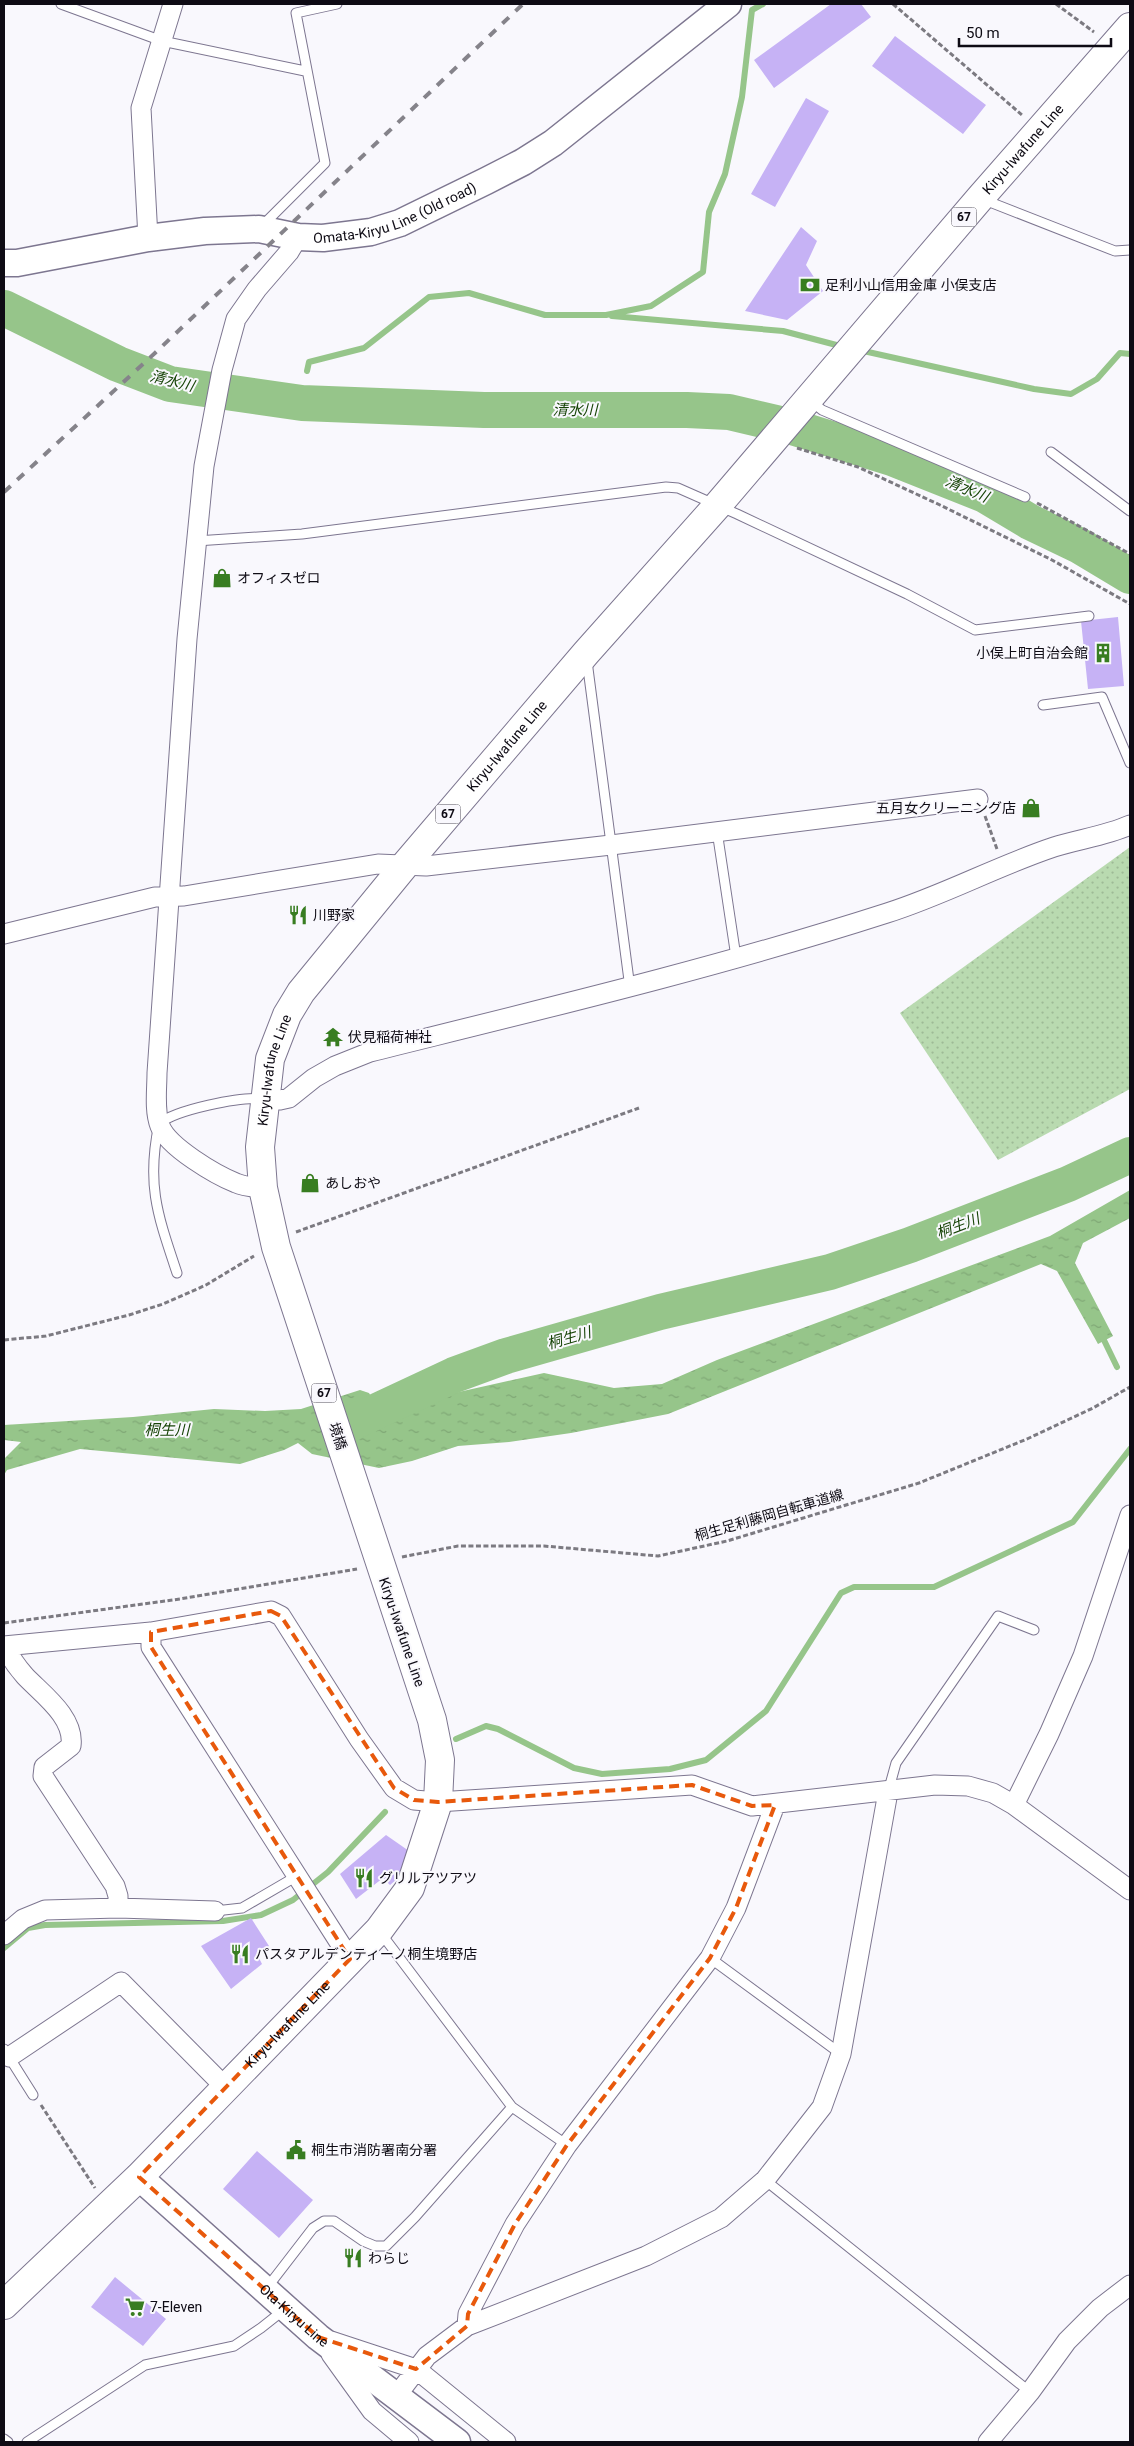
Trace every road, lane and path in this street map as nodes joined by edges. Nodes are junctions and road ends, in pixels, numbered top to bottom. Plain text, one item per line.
1 (60, 4) edge
2 (174, 4) edge
3 (337, 4) edge
4 (728, 4) edge
5 (893, 4) edge
6 (1056, 4) edge
7 (1125, 37) edge
8 (162, 41) junction
9 (305, 71) junction
10 (1040, 130) junction
11 (980, 198) junction
12 (259, 229) junction
13 (298, 237) junction
14 (148, 238) junction
15 (1130, 250) edge
16 (4, 263) edge
17 (804, 404) junction
18 (772, 440) junction
19 (1050, 452) dead end
20 (1025, 497) joint
21 (717, 506) junction
22 (1130, 511) edge
23 (196, 541) junction
24 (1130, 554) edge
25 (1130, 604) edge
26 (1090, 616) dead end
27 (586, 653) junction
28 (1043, 705) dead end
29 (1130, 763) edge
30 (978, 798) joint
31 (1130, 825) edge
32 (717, 831) junction
33 (611, 845) junction
34 (405, 865) junction
35 (1004, 868) junction
36 (170, 895) junction
37 (4, 934) edge
38 (736, 957) junction
39 (630, 988) junction
40 (265, 1100) junction
41 (639, 1108) dead end
42 (159, 1124) junction
43 (263, 1188) junction
44 (276, 1243) junction
45 (177, 1273) dead end
46 (4, 1340) edge
47 (1130, 1387) edge
48 (1130, 1515) edge
49 (371, 1539) joint
50 (401, 1558) dead end
51 (365, 1568) dead end
52 (4, 1623) edge
53 (1034, 1630) dead end
54 (151, 1632) junction
55 (6, 1654) edge
56 (888, 1792) junction
57 (438, 1802) junction
58 (775, 1805) junction
59 (1014, 1805) junction
60 (297, 1876) junction
61 (1130, 1890) edge
62 (118, 1908) junction
63 (214, 1911) joint
64 (379, 1930) junction
65 (4, 1935) edge
66 (710, 1958) junction
67 (350, 1960) junction
68 (6, 2053) edge
69 (841, 2054) junction
70 (226, 2088) junction
71 (34, 2094) joint
72 (512, 2107) junction
73 (567, 2145) junction
74 (139, 2177) junction
75 (765, 2180) junction
76 (97, 2190) dead end
77 (1130, 2285) edge
78 (265, 2291) junction
79 (4, 2305) edge
80 (285, 2308) junction
81 (466, 2326) junction
82 (318, 2337) junction
83 (416, 2368) junction
84 (1030, 2392) junction
85 (397, 2396) junction
86 (4, 2439) edge
87 (993, 2440) edge
88 (8, 2442) edge
89 (26, 2442) edge
90 (409, 2442) edge
91 (457, 2442) edge
92 (506, 2442) edge

1 - 8 lane
2 - 8 street
3 - 9 lane
4 - 13 street, Omata-Kiryu Line (Old road)
5 - 10 path
6 - 7 path
7 - 10 main road, Kiryu-Iwafune Line / 67
8 - 9 lane
8 - 14 street
9 - 12 lane
10 - 11 main road, Kiryu-Iwafune Line / 67
11 - 15 lane
11 - 17 main road, Kiryu-Iwafune Line / 67
12 - 13 street, Omata-Kiryu Line (Old road)
12 - 14 street, Omata-Kiryu Line (Old road)
13 - 23 street
14 - 16 street, Omata-Kiryu Line (Old road)
17 - 18 main road, 67
17 - 20 lane
18 - 21 main road, Kiryu-Iwafune Line / 67
18 - 25 path
19 - 22 lane
20 - 24 path
21 - 23 lane
21 - 26 lane
21 - 27 main road, Kiryu-Iwafune Line / 67
23 - 36 street
27 - 33 lane
27 - 34 main road, Kiryu-Iwafune Line / 67
28 - 29 lane
30 - 32 street
30 - 35 path
31 - 35 street
32 - 33 street
32 - 38 lane
33 - 34 street
33 - 39 lane
34 - 36 street
34 - 40 main road, Kiryu-Iwafune Line / 67
35 - 38 street
36 - 37 street
36 - 42 street
38 - 39 street
39 - 40 street
40 - 42 lane
40 - 43 main road, Kiryu-Iwafune Line / 67
41 - 44 path
42 - 43 street
42 - 45 lane
43 - 44 main road, Kiryu-Iwafune Line / 67
44 - 46 path
44 - 49 main road, 境橋 / 67
47 - 50 path, 桐生足利藤岡自転車道線
48 - 59 street
49 - 57 main road, Kiryu-Iwafune Line / 67
51 - 52 path
53 - 56 lane
54 - 55 street
54 - 57 street
54 - 60 street
55 - 62 street
56 - 58 street
56 - 59 street
56 - 69 street
57 - 58 street
57 - 64 main road, Kiryu-Iwafune Line / 67
58 - 66 street
59 - 61 street
60 - 63 lane
60 - 67 street
62 - 63 street
62 - 65 street
64 - 67 main road, Kiryu-Iwafune Line / 67
64 - 72 lane
66 - 69 lane
66 - 73 street
67 - 70 main road, Kiryu-Iwafune Line / 67
68 - 70 street
68 - 71 lane
69 - 75 street
70 - 74 main road, Kiryu-Iwafune Line / 67
71 - 76 path
72 - 73 lane
72 - 78 lane
73 - 81 street
74 - 78 street, Ota-Kiryu Line
74 - 79 main road, Kiryu-Iwafune Line / 67
75 - 81 street
75 - 84 lane
77 - 84 street
78 - 80 street, Ota-Kiryu Line
80 - 82 street, Ota-Kiryu Line
80 - 89 lane
81 - 83 street
82 - 83 street
82 - 85 street, Ota-Kiryu Line
82 - 90 street
83 - 85 street
83 - 92 street
84 - 87 street
85 - 91 street, Ota-Kiryu Line
86 - 88 lane

